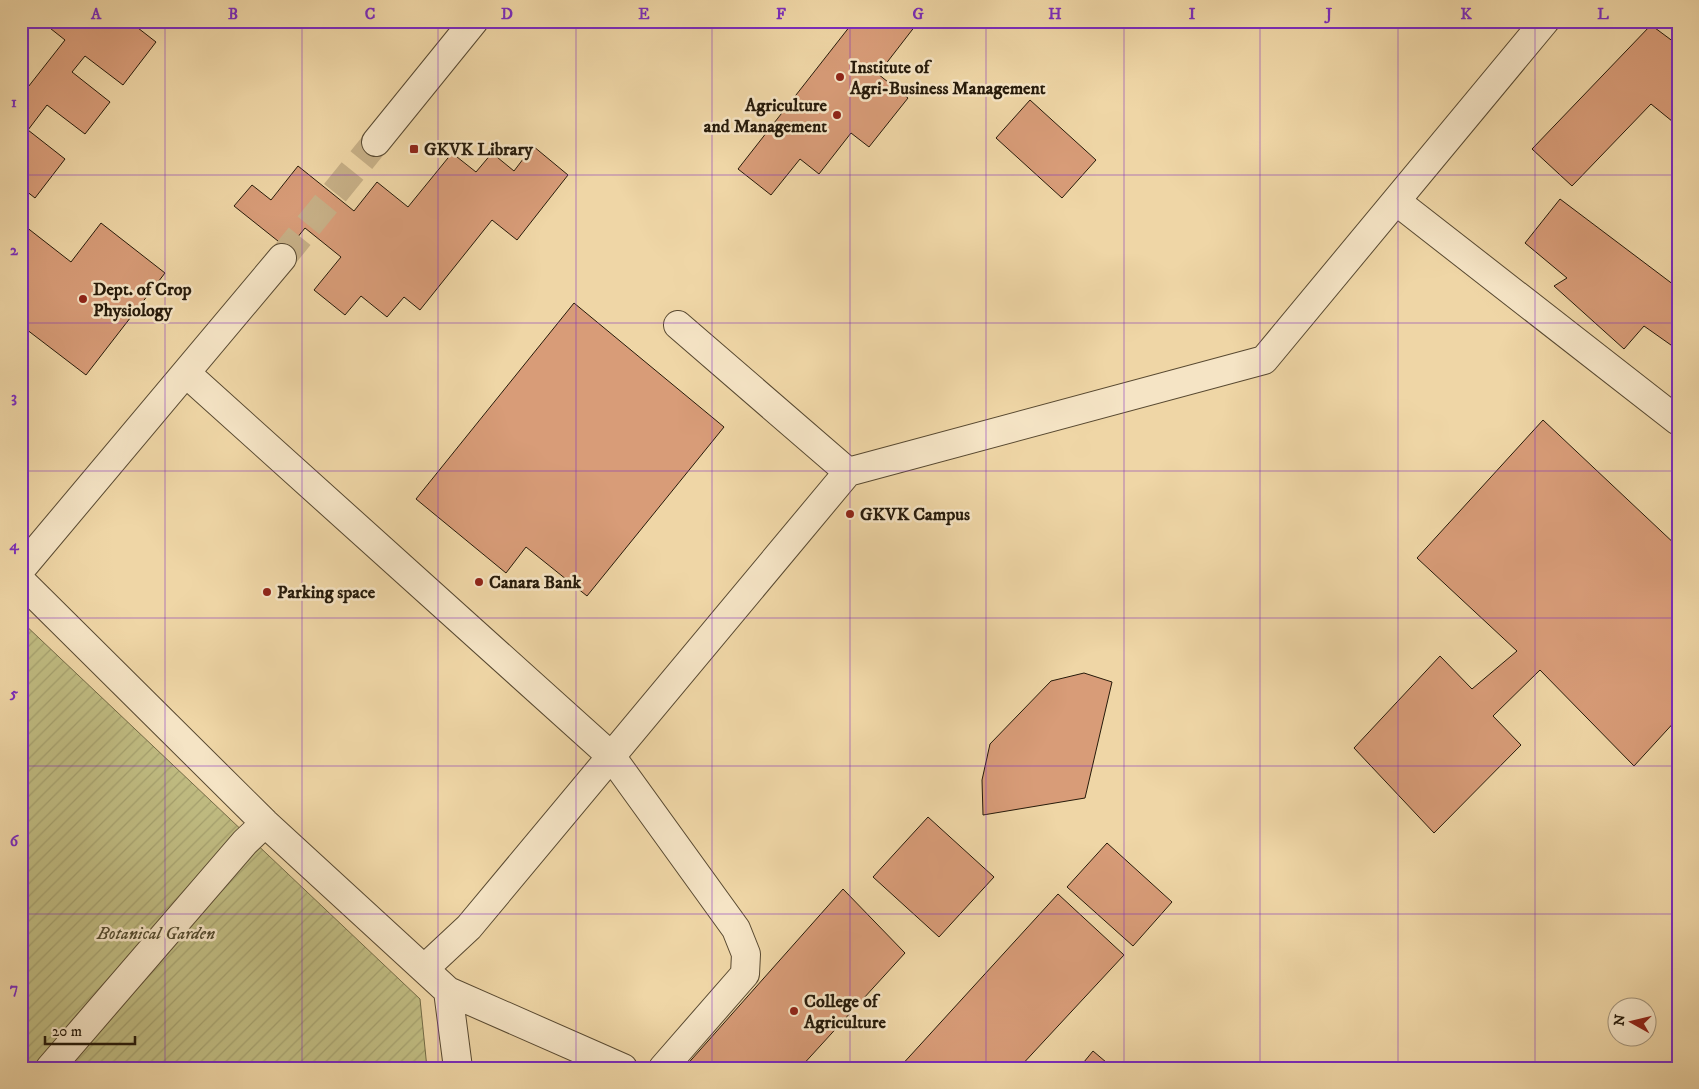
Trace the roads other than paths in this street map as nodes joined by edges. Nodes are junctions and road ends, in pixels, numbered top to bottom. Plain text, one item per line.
1 (474, 21) edge
2 (1545, 21) edge
3 (376, 142) tunnel mouth
4 (1396, 201) junction
5 (282, 258) tunnel mouth
6 (678, 325) dead end
7 (187, 374) junction
8 (1678, 421) edge
9 (848, 472) junction
10 (21, 569) edge
11 (21, 582) edge
12 (611, 756) junction
13 (264, 823) junction
14 (424, 969) junction
15 (448, 991) junction
16 (50, 1068) edge
17 (458, 1068) edge
18 (623, 1068) edge
19 (663, 1068) edge

1 - 3 lane
2 - 4 lane
4 - 8 lane
4 - 9 lane
5 - 7 lane
6 - 9 lane
7 - 10 lane
7 - 12 lane
9 - 12 lane
11 - 13 lane
12 - 14 lane
12 - 19 lane
13 - 14 lane
13 - 16 lane
14 - 15 lane
15 - 17 lane
15 - 18 lane

